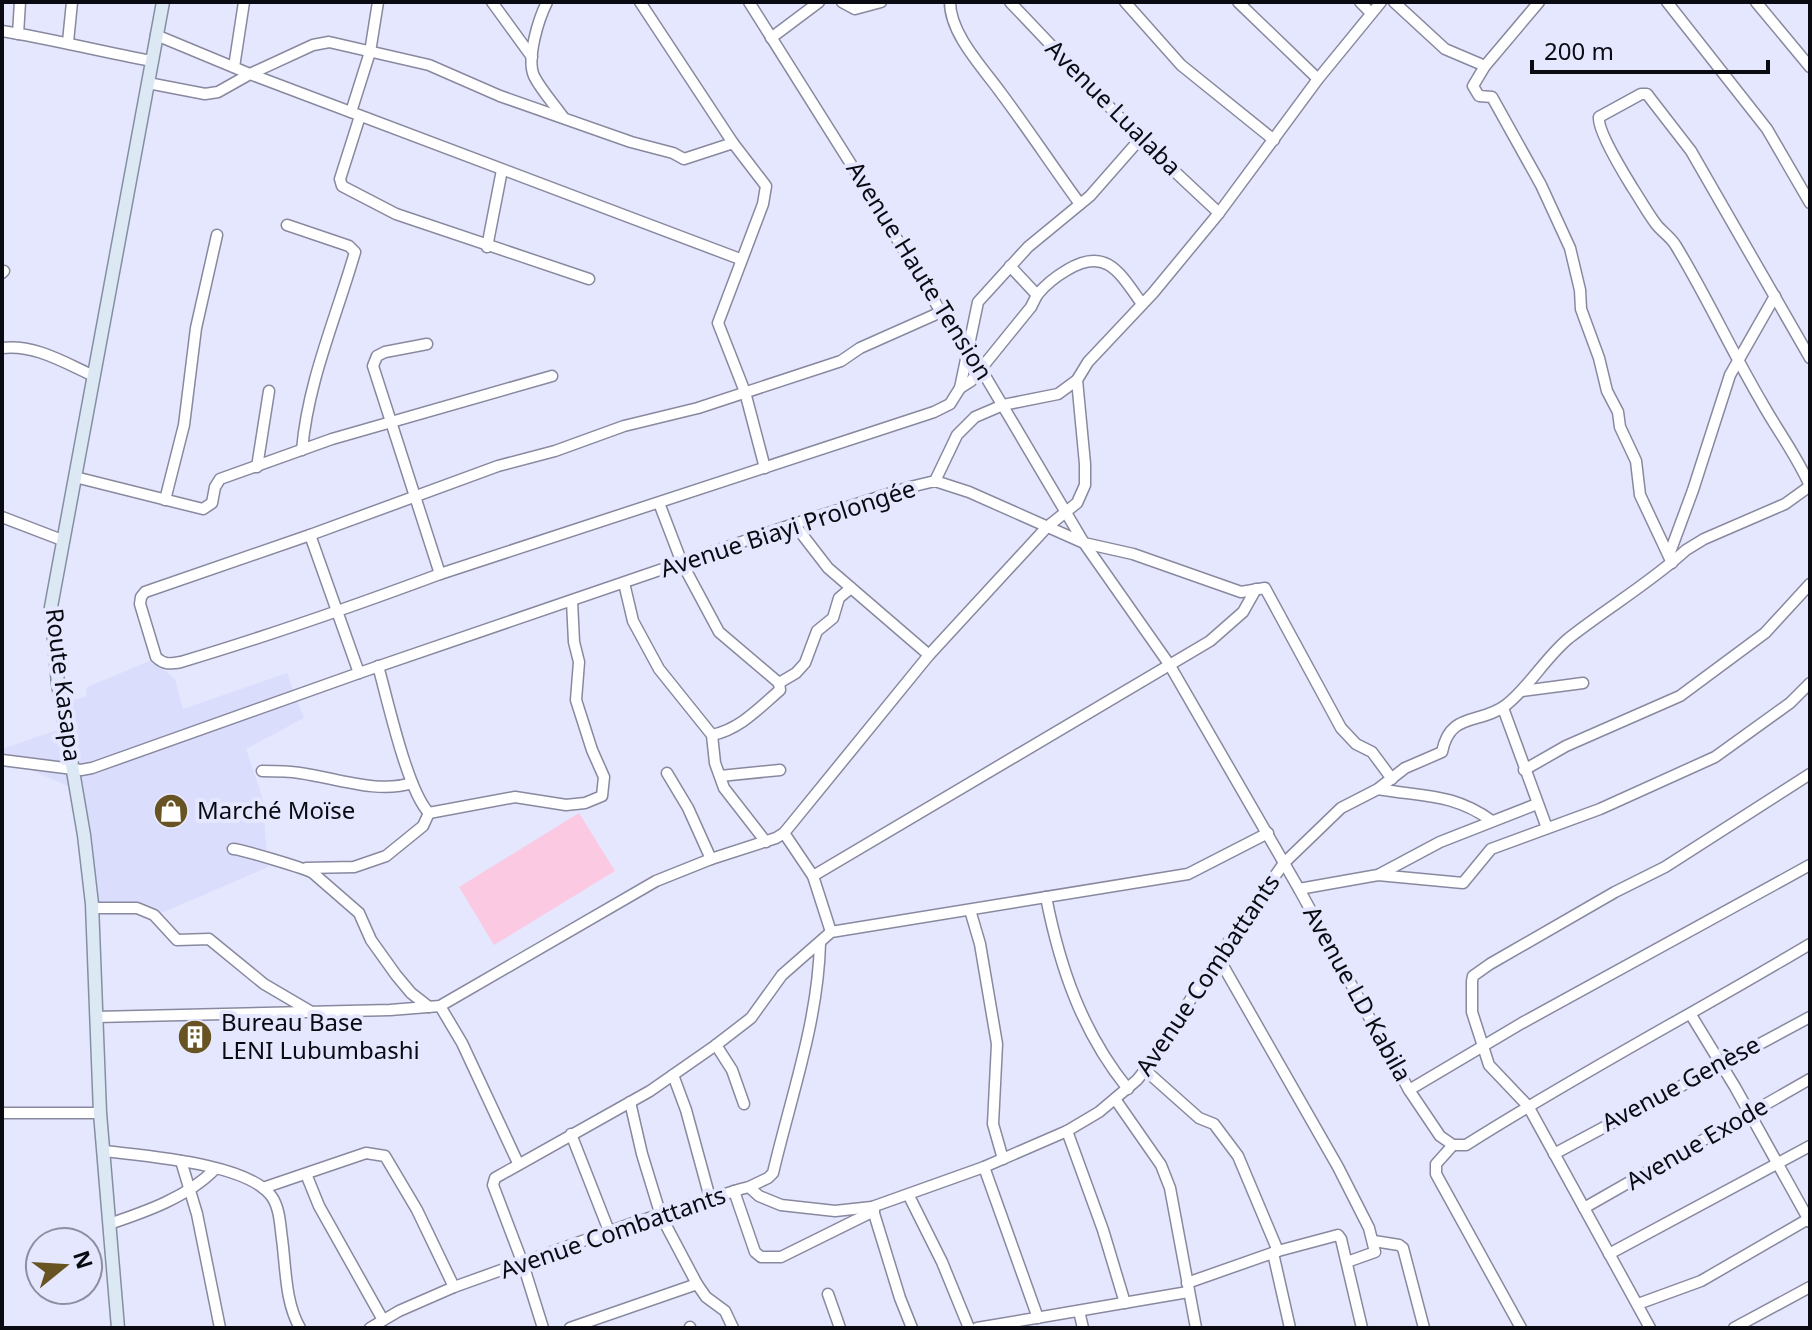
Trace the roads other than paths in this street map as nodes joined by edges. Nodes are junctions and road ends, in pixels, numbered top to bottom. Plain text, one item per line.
1 (20, 2) edge
2 (72, 2) edge
3 (163, 2) edge
4 (244, 2) edge
5 (378, 2) edge
6 (492, 2) edge
7 (547, 2) edge
8 (640, 2) edge
9 (749, 2) edge
10 (819, 2) edge
11 (842, 2) edge
12 (881, 2) edge
13 (950, 2) edge
14 (1010, 2) edge
15 (1125, 2) edge
16 (1238, 2) edge
17 (1360, 2) edge
18 (1381, 2) edge
19 (1394, 2) edge
20 (1539, 2) edge
21 (1667, 2) edge
22 (1756, 2) edge
23 (1371, 13) junction
24 (2, 31) edge
25 (18, 34) junction
26 (156, 35) junction
27 (771, 38) junction
28 (68, 42) junction
29 (370, 52) junction
30 (532, 57) junction
31 (152, 61) junction
32 (1485, 66) junction
33 (234, 67) junction
34 (1810, 67) edge
35 (250, 74) junction
36 (1318, 79) junction
37 (148, 83) junction
38 (356, 114) junction
39 (565, 119) junction
40 (1140, 139) junction
41 (1274, 140) junction
42 (733, 143) junction
43 (502, 170) junction
44 (1810, 203) edge
45 (1080, 204) junction
46 (1219, 213) junction
47 (287, 225) dead end
48 (217, 235) dead end
49 (487, 247) junction
50 (740, 259) junction
51 (1010, 266) junction
52 (589, 279) dead end
53 (1037, 295) junction
54 (1775, 296) junction
55 (1142, 304) junction
56 (941, 312) junction
57 (427, 344) dead end
58 (2, 348) edge
59 (967, 350) junction
60 (1739, 358) junction
61 (1810, 358) edge
62 (981, 369) junction
63 (94, 376) junction
64 (552, 376) dead end
65 (1077, 380) junction
66 (960, 388) junction
67 (269, 391) dead end
68 (745, 392) junction
69 (1003, 405) junction
70 (391, 423) junction
71 (302, 450) junction
72 (257, 467) junction
73 (765, 468) junction
74 (75, 477) junction
75 (935, 481) junction
76 (1810, 486) edge
77 (415, 499) junction
78 (165, 500) junction
79 (659, 503) junction
80 (1066, 513) junction
81 (2, 517) edge
82 (794, 524) junction
83 (1047, 527) junction
84 (310, 535) junction
85 (62, 540) junction
86 (1084, 543) junction
87 (1671, 559) junction
88 (682, 563) junction
89 (440, 574) junction
90 (624, 583) junction
91 (1810, 584) edge
92 (851, 588) junction
93 (1260, 589) junction
94 (572, 601) junction
95 (338, 611) junction
96 (929, 655) junction
97 (1169, 664) junction
98 (378, 666) junction
99 (359, 673) junction
100 (779, 683) junction
101 (1583, 683) dead end
102 (1810, 683) edge
103 (1522, 691) junction
104 (1503, 708) junction
105 (712, 735) junction
106 (2, 760) edge
107 (73, 769) junction
108 (780, 770) dead end
109 (1524, 770) junction
110 (262, 771) dead end
111 (667, 773) dead end
112 (1810, 774) edge
113 (720, 776) junction
114 (1392, 779) junction
115 (412, 783) junction
116 (1378, 789) junction
117 (1537, 804) junction
118 (429, 813) junction
119 (1492, 821) junction
120 (1547, 828) junction
121 (784, 833) junction
122 (1268, 833) junction
123 (766, 842) junction
124 (233, 849) dead end
125 (711, 859) junction
126 (1284, 863) junction
127 (1810, 865) edge
128 (306, 868) junction
129 (1378, 875) junction
130 (813, 876) junction
131 (1299, 889) junction
132 (1046, 897) junction
133 (92, 908) junction
134 (970, 910) junction
135 (831, 932) junction
136 (820, 943) junction
137 (1810, 944) edge
138 (1218, 957) junction
139 (435, 1007) junction
140 (311, 1012) junction
141 (1691, 1015) junction
142 (96, 1017) junction
143 (1810, 1017) edge
144 (716, 1045) junction
145 (1482, 1047) junction
146 (1720, 1065) junction
147 (1145, 1070) junction
148 (673, 1075) junction
149 (1810, 1079) edge
150 (1128, 1089) junction
151 (1409, 1090) junction
152 (1115, 1099) junction
153 (630, 1102) junction
154 (744, 1104) dead end
155 (1528, 1106) junction
156 (2, 1113) edge
157 (100, 1113) junction
158 (1750, 1113) junction
159 (1067, 1131) junction
160 (571, 1134) junction
161 (1453, 1145) junction
162 (1810, 1146) edge
163 (104, 1151) junction
164 (1554, 1154) junction
165 (1003, 1159) junction
166 (181, 1161) junction
167 (518, 1163) junction
168 (1778, 1164) junction
169 (984, 1167) junction
170 (215, 1169) junction
171 (306, 1174) junction
172 (749, 1187) junction
173 (189, 1188) junction
174 (263, 1188) junction
175 (734, 1191) junction
176 (909, 1196) junction
177 (710, 1198) junction
178 (1584, 1208) junction
179 (873, 1209) junction
180 (661, 1216) junction
181 (1810, 1220) edge
182 (109, 1224) junction
183 (609, 1231) junction
184 (1374, 1241) junction
185 (1276, 1252) junction
186 (1609, 1254) junction
187 (1347, 1262) junction
188 (523, 1264) junction
189 (697, 1284) junction
190 (454, 1287) junction
191 (1187, 1287) junction
192 (1810, 1287) edge
193 (828, 1294) dead end
194 (1125, 1303) junction
195 (1638, 1304) junction
196 (1079, 1311) junction
197 (1038, 1318) junction
198 (383, 1320) junction
199 (1002, 1326) edge
200 (118, 1328) edge
201 (220, 1328) edge
202 (300, 1328) edge
203 (370, 1328) edge
204 (543, 1328) edge
205 (570, 1328) edge
206 (733, 1328) edge
207 (840, 1328) edge
208 (912, 1328) edge
209 (969, 1328) edge
210 (977, 1328) edge
211 (1083, 1328) edge
212 (1196, 1328) edge
213 (1290, 1328) edge
214 (1362, 1328) edge
215 (1424, 1328) edge
216 (1521, 1328) edge
217 (1650, 1328) edge
218 (1734, 1328) edge

1 - 25 street
2 - 28 street
3 - 26 main road, Route Kasapa
4 - 33 street
5 - 29 street
6 - 30 street
7 - 30 street
8 - 42 street
9 - 27 street, Avenue Haute Tension
10 - 27 street
11 - 12 street
13 - 45 street
14 - 40 street, Avenue Lualaba
15 - 41 street
16 - 36 street
17 - 23 street
18 - 23 street, Avenue Biayi Prolongée
19 - 32 street
20 - 32 street
21 - 44 street
22 - 34 street
23 - 36 street, Avenue Biayi Prolongée
24 - 25 street
25 - 28 street
26 - 31 main road, Route Kasapa
26 - 33 street
27 - 56 street, Avenue Haute Tension
28 - 31 street
29 - 35 street
29 - 38 street
29 - 39 street
30 - 39 street
31 - 37 main road, Route Kasapa
32 - 87 street
33 - 35 street
35 - 37 street
35 - 38 street
36 - 41 street, Avenue Biayi Prolongée
37 - 63 main road, Route Kasapa
38 - 43 street
38 - 49 street
39 - 42 street
40 - 45 street
40 - 46 street, Avenue Lualaba
41 - 46 street, Avenue Biayi Prolongée
42 - 50 street
43 - 49 street
43 - 50 street
45 - 51 street
46 - 55 street, Avenue Biayi Prolongée
47 - 71 street
48 - 78 street
49 - 52 street
50 - 68 street
51 - 53 street
51 - 59 street
53 - 55 street
53 - 62 street
54 - 60 street
54 - 60 street
54 - 61 street
55 - 65 street, Avenue Biayi Prolongée
56 - 59 street, Avenue Haute Tension
56 - 68 street
57 - 70 street
58 - 63 street
59 - 62 street, Avenue Haute Tension
59 - 66 street
60 - 76 street
60 - 87 street
62 - 66 street
62 - 69 street, Avenue Haute Tension
63 - 74 main road, Route Kasapa
64 - 70 street
65 - 69 street, Avenue Biayi Prolongée
65 - 80 street
66 - 73 street
67 - 72 street
68 - 73 street
68 - 77 street
69 - 75 street, Avenue Biayi Prolongée
69 - 80 street, Avenue Haute Tension
70 - 71 street
70 - 77 street
71 - 72 street
72 - 78 street
73 - 79 street
74 - 78 street
74 - 85 main road, Route Kasapa
75 - 82 street, Avenue Biayi Prolongée
75 - 83 street
76 - 87 street
77 - 84 street
77 - 89 street
79 - 88 street
79 - 89 street
80 - 83 street
80 - 86 street, Avenue Haute Tension
81 - 85 street
82 - 88 street, Avenue Biayi Prolongée
82 - 92 street
83 - 86 street
83 - 96 street
84 - 95 street
84 - 95 street
85 - 107 main road, Route Kasapa
86 - 93 street
86 - 97 street, Avenue LD Kabila
87 - 103 street
88 - 90 street, Avenue Biayi Prolongée
88 - 100 street
89 - 95 street
90 - 94 street, Avenue Biayi Prolongée
90 - 105 street
91 - 109 street
92 - 96 street
92 - 100 street
93 - 97 street
93 - 114 street
94 - 98 street, Avenue Biayi Prolongée
94 - 118 street
95 - 99 street
96 - 121 street
97 - 122 street, Avenue LD Kabila
97 - 130 street
98 - 99 street, Avenue Biayi Prolongée
98 - 115 street
99 - 107 street, Avenue Biayi Prolongée
100 - 105 street
101 - 103 street
102 - 120 street
103 - 104 street
104 - 109 street
104 - 114 street, Avenue Combattants
105 - 113 street
106 - 107 street, Avenue Biayi Prolongée
107 - 133 main road, Route Kasapa
108 - 113 street
109 - 117 street
110 - 115 street
111 - 125 street
112 - 145 street
113 - 123 street
114 - 116 street, Avenue Combattants
115 - 118 street
116 - 119 street
116 - 126 street, Avenue Combattants
117 - 119 street
117 - 120 street
118 - 128 street
119 - 129 street
120 - 129 street
121 - 123 street
121 - 130 street
122 - 126 street, Avenue LD Kabila
122 - 132 street
123 - 125 street
124 - 128 street
125 - 139 street
126 - 131 street, Avenue LD Kabila
126 - 138 street, Avenue Combattants
127 - 145 street
128 - 139 street
129 - 131 street
130 - 135 street
131 - 151 street, Avenue LD Kabila
132 - 134 street
132 - 150 street
133 - 140 street
133 - 142 main road, Route Kasapa
134 - 135 street
134 - 165 street
135 - 136 street
136 - 144 street
136 - 172 street
137 - 141 street
138 - 147 street, Avenue Combattants
138 - 184 street
139 - 140 street
139 - 167 street
140 - 142 street
141 - 146 street
141 - 155 street
142 - 157 main road, Route Kasapa
143 - 146 street, Avenue Genèse
144 - 148 street
144 - 154 street
145 - 151 street
145 - 155 street
146 - 158 street
146 - 164 street, Avenue Genèse
147 - 150 street, Avenue Combattants
147 - 185 street
148 - 153 street
148 - 177 street
149 - 158 street, Avenue Exode
150 - 152 street, Avenue Combattants
151 - 161 street, Avenue LD Kabila
152 - 159 street, Avenue Combattants
152 - 191 street
153 - 160 street
153 - 180 street
155 - 161 street
155 - 164 street
156 - 157 street
157 - 163 main road, Route Kasapa
158 - 168 street
158 - 178 street, Avenue Exode
159 - 165 street, Avenue Combattants
159 - 194 street
160 - 167 street
160 - 183 street
161 - 216 street
162 - 168 street
163 - 166 street
163 - 182 main road, Route Kasapa
164 - 178 street
165 - 169 street, Avenue Combattants
166 - 170 street
166 - 173 street
167 - 188 street
168 - 181 street
168 - 186 street
169 - 176 street, Avenue Combattants
169 - 197 street
170 - 173 street
170 - 174 street
171 - 174 street
171 - 190 street
171 - 198 street
172 - 175 street, Avenue Combattants
172 - 179 street, Avenue Combattants
173 - 182 street
173 - 201 street
174 - 202 street
175 - 177 street, Avenue Combattants
175 - 179 street
176 - 179 street, Avenue Combattants
176 - 209 street
177 - 180 street, Avenue Combattants
178 - 186 street
179 - 208 street
180 - 183 street, Avenue Combattants
180 - 189 street
181 - 195 street
182 - 200 main road, Route Kasapa
183 - 188 street, Avenue Combattants
184 - 187 street
184 - 215 street
185 - 187 street
185 - 191 street
185 - 213 street
186 - 195 street
187 - 214 street
188 - 190 street, Avenue Combattants
188 - 204 street
189 - 205 street
189 - 206 street
190 - 198 street, Avenue Combattants
191 - 194 street
191 - 212 street
192 - 218 street
193 - 207 street
194 - 196 street
195 - 217 street
196 - 197 street
196 - 211 street
197 - 199 street
198 - 203 street, Avenue Combattants
199 - 210 street

